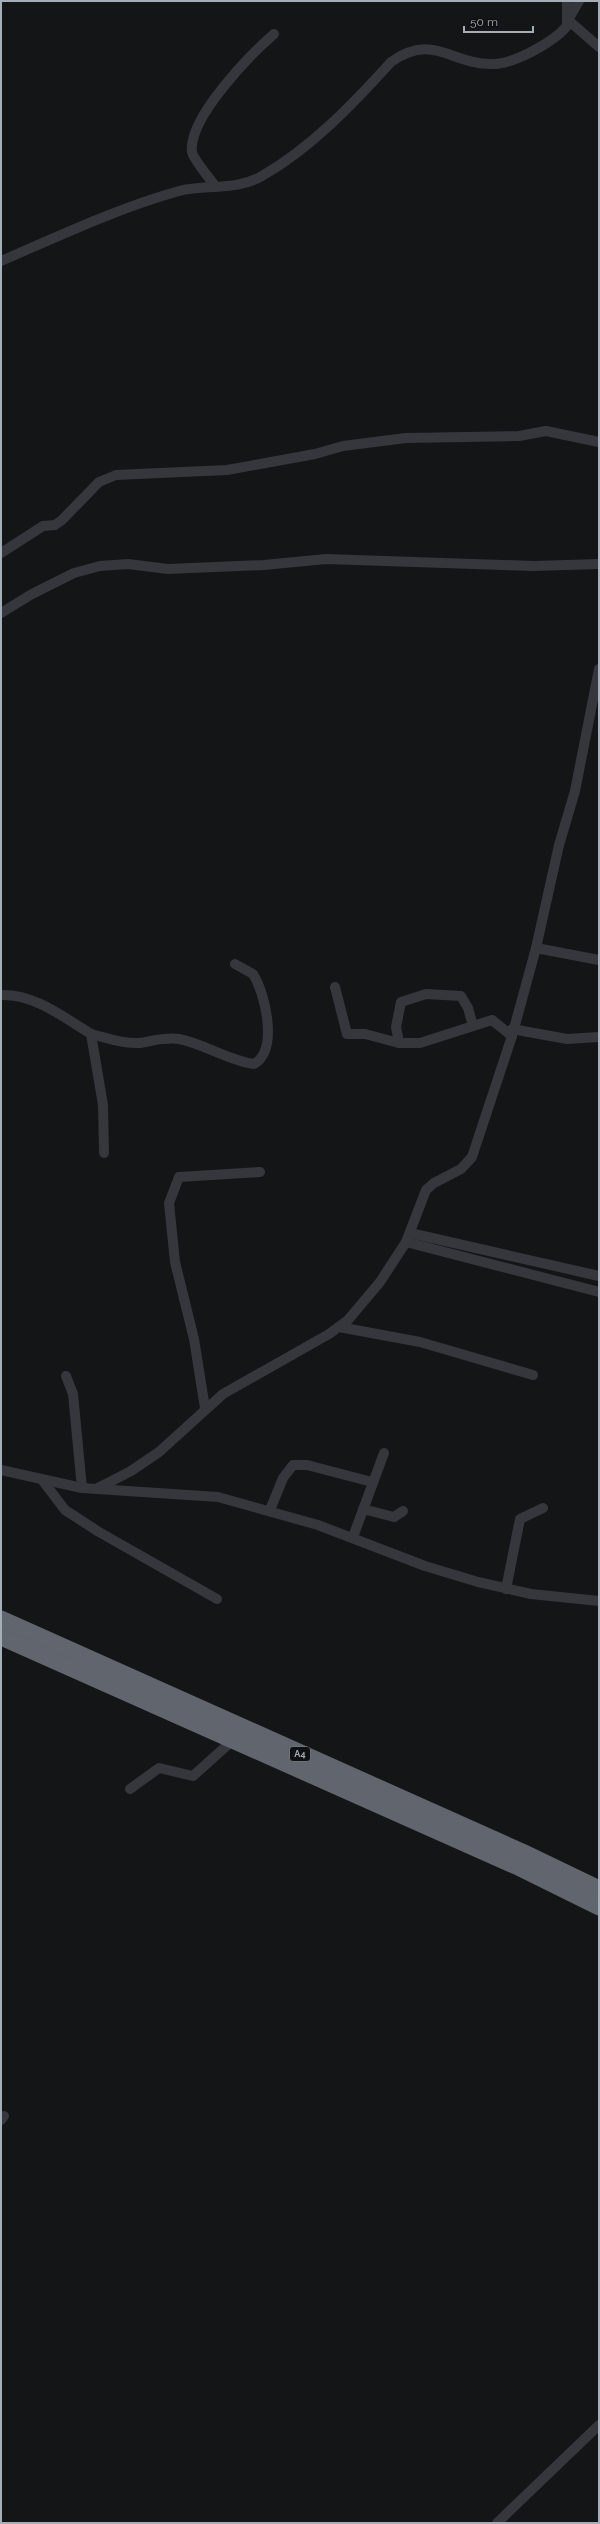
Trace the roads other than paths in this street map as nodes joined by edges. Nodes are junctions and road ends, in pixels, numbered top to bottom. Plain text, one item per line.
1 (568, 1) edge
2 (579, 1) edge
3 (568, 20) junction
4 (274, 34) dead end
5 (599, 47) edge
6 (216, 187) junction
7 (1, 261) edge
8 (599, 442) edge
9 (1, 553) edge
10 (599, 564) edge
11 (1, 613) edge
12 (599, 669) edge
13 (536, 948) junction
14 (599, 960) edge
15 (235, 964) dead end
16 (335, 987) dead end
17 (1, 995) edge
18 (473, 1026) junction
19 (512, 1032) junction
20 (91, 1034) junction
21 (599, 1037) edge
22 (399, 1042) junction
23 (104, 1153) dead end
24 (260, 1172) dead end
25 (408, 1238) junction
26 (599, 1276) edge
27 (599, 1292) edge
28 (339, 1327) junction
29 (533, 1375) dead end
30 (66, 1376) dead end
31 (205, 1408) junction
32 (384, 1453) dead end
33 (1, 1470) edge
34 (43, 1481) junction
35 (372, 1482) junction
36 (82, 1488) junction
37 (96, 1489) junction
38 (543, 1508) dead end
39 (363, 1509) junction
40 (270, 1510) junction
41 (403, 1511) dead end
42 (353, 1537) junction
43 (506, 1589) junction
44 (217, 1599) dead end
45 (599, 1601) edge
46 (1, 1619) edge
47 (1, 1637) edge
48 (232, 1741) junction
49 (130, 1789) dead end
50 (599, 1889) edge
51 (599, 1907) edge
52 (599, 2425) edge
53 (497, 2523) edge

1 - 3 street
2 - 3 street
3 - 5 street
3 - 6 street
4 - 6 street
6 - 7 street
8 - 9 street
10 - 11 street
12 - 13 street
13 - 14 street
13 - 19 street
15 - 20 street
16 - 22 street
17 - 20 street
18 - 19 street
18 - 22 street
18 - 22 street
19 - 21 street
19 - 25 street
20 - 23 street
24 - 31 street
25 - 26 street
25 - 27 street
25 - 28 street
28 - 29 street
28 - 31 street
30 - 36 street
31 - 37 street
32 - 35 street
33 - 34 street
34 - 36 street
34 - 44 street
35 - 39 street
35 - 40 street
36 - 37 street
37 - 40 street
38 - 43 street
39 - 41 street
39 - 42 street
40 - 42 street
42 - 43 street
43 - 45 street
46 - 50 highway, A4
47 - 48 highway, A4
48 - 49 street
48 - 51 highway, A4
52 - 53 street

